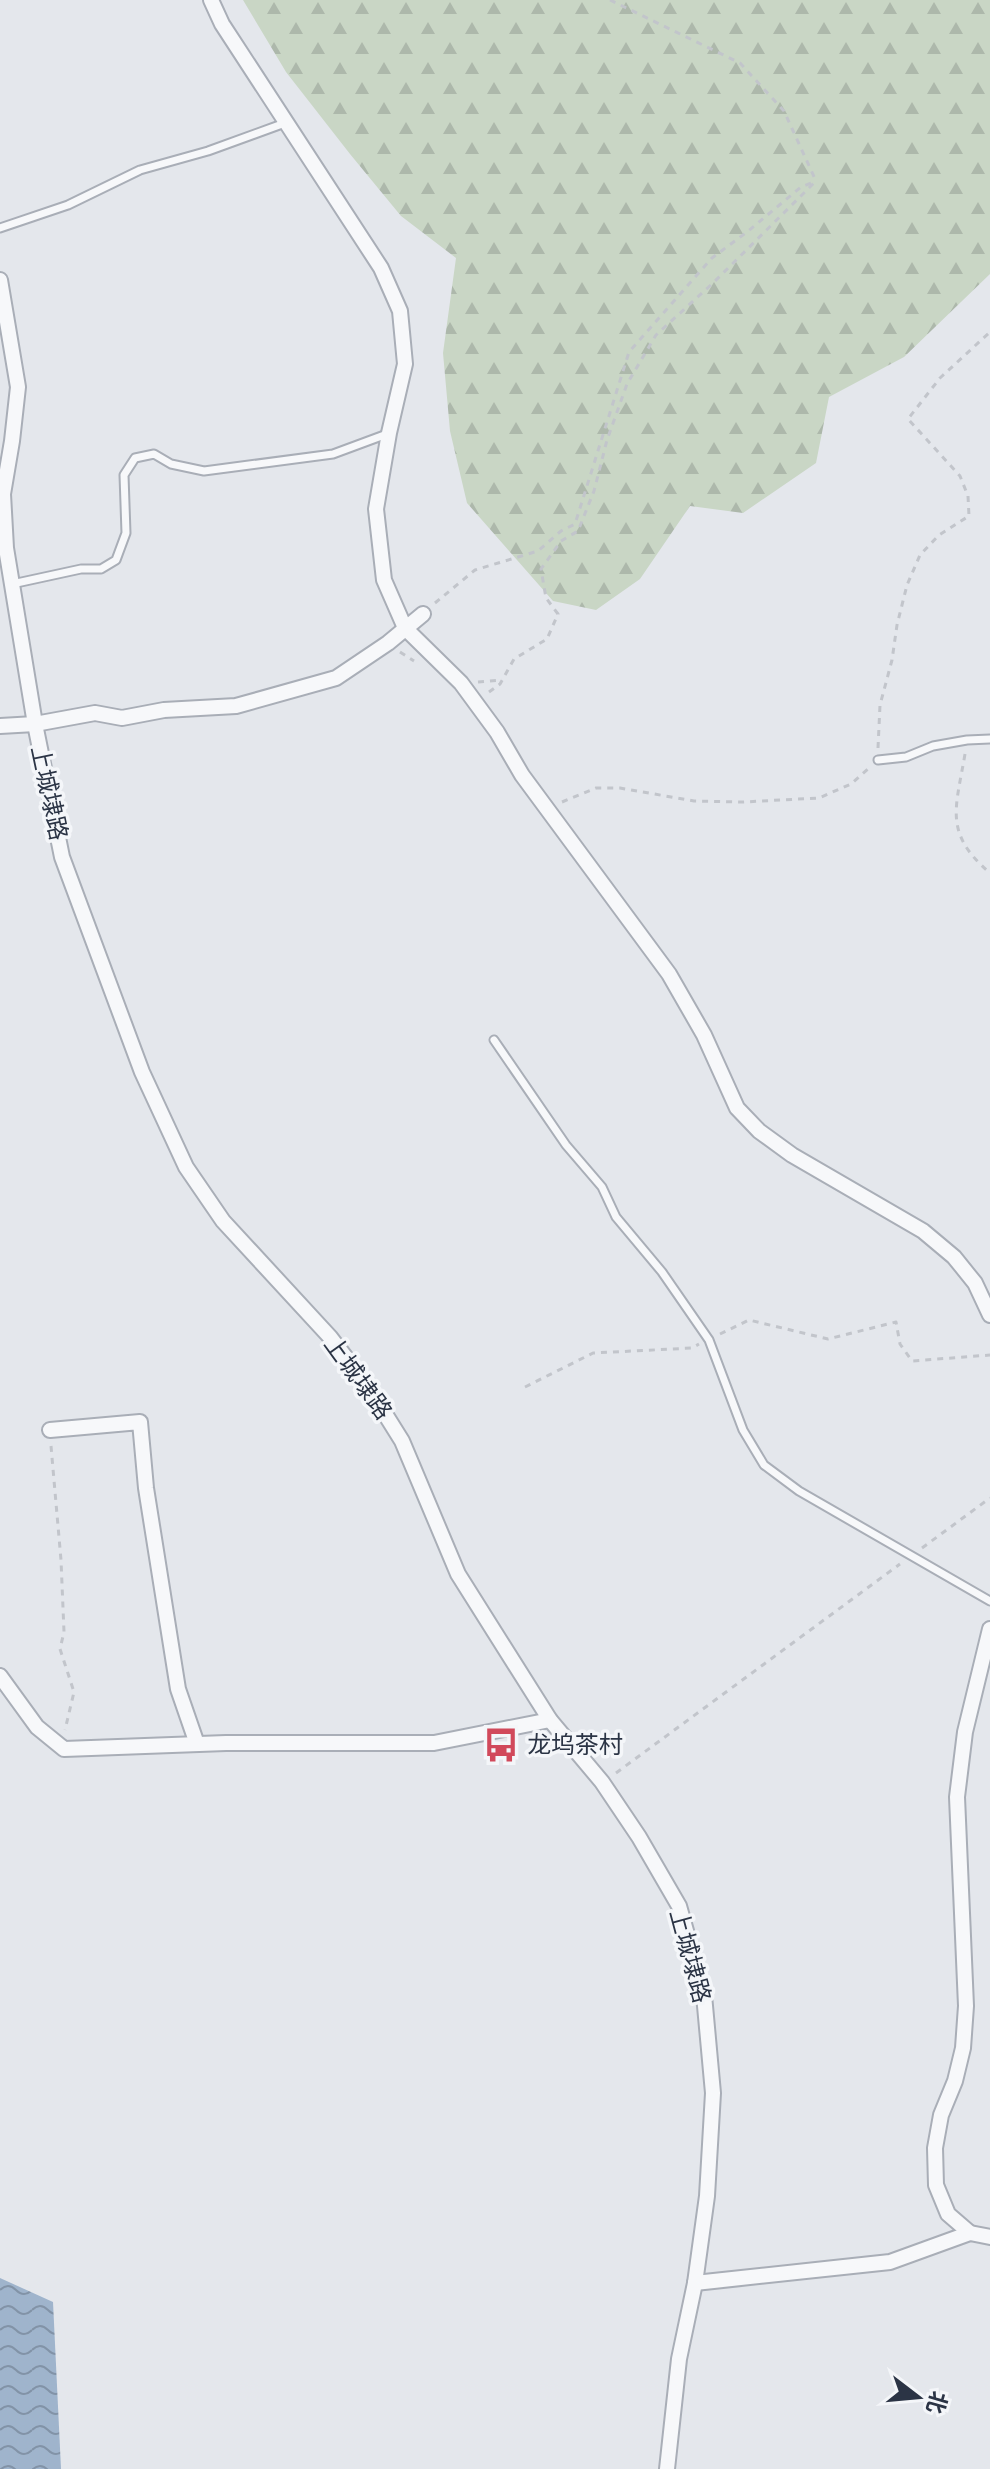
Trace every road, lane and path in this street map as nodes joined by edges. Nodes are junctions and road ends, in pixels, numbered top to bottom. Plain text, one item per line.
1 (211, 0) edge
2 (610, 0) edge
3 (285, 123) junction
4 (816, 181) junction
5 (0, 228) edge
6 (0, 280) edge
7 (990, 332) edge
8 (389, 433) junction
9 (12, 584) junction
10 (423, 614) joint
11 (405, 628) junction
12 (475, 703) junction
13 (35, 724) junction
14 (0, 726) edge
15 (990, 739) edge
16 (967, 740) junction
17 (878, 760) junction
18 (548, 808) junction
19 (990, 873) edge
20 (494, 1040) dead end
21 (990, 1315) edge
22 (709, 1340) junction
23 (990, 1355) edge
24 (525, 1387) dead end
25 (50, 1430) joint
26 (990, 1498) edge
27 (911, 1556) junction
28 (990, 1601) edge
29 (990, 1629) edge
30 (0, 1676) edge
31 (550, 1720) junction
32 (197, 1744) junction
33 (60, 1748) junction
34 (602, 1782) junction
35 (970, 2233) junction
36 (990, 2237) edge
37 (695, 2283) junction
38 (667, 2469) edge

1 - 3 street
2 - 4 path
3 - 5 lane
3 - 8 street
4 - 10 path
4 - 12 path
6 - 9 street, 上城埭路
7 - 17 path
8 - 9 lane
8 - 11 street
9 - 13 street, 上城埭路
10 - 11 street
11 - 12 street
11 - 13 street
12 - 18 street
13 - 14 street
13 - 31 street, 上城埭路
15 - 16 lane
16 - 17 lane
16 - 19 path
17 - 18 path
18 - 21 street
20 - 22 lane
22 - 23 path
22 - 24 path
22 - 27 lane
25 - 32 street
25 - 33 path
26 - 27 path
27 - 28 lane
27 - 34 path
29 - 35 street
30 - 33 street
31 - 32 street
31 - 34 street, 上城埭路
32 - 33 street
34 - 37 street, 上城埭路
35 - 36 street
35 - 37 street
37 - 38 street, 上城埭路

